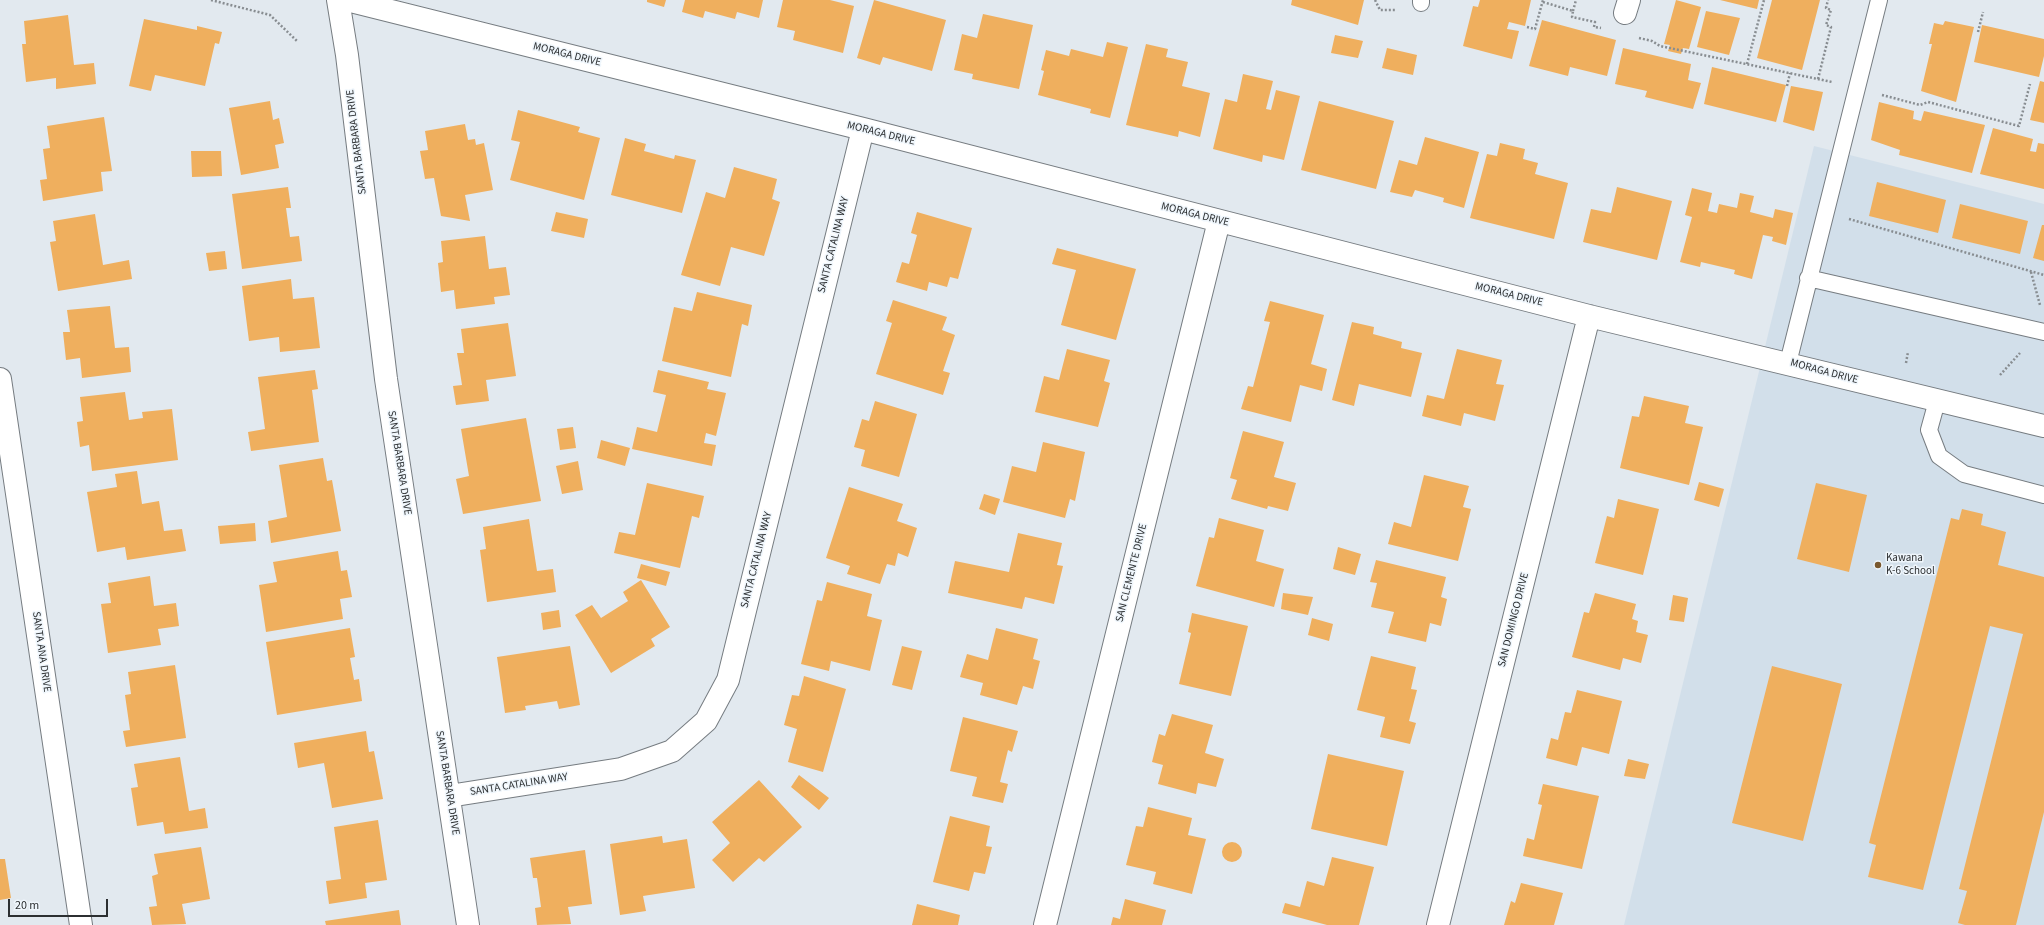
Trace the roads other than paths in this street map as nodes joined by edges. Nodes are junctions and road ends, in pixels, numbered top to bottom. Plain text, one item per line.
1 (338, 0) edge
2 (347, 0) edge
3 (1879, 0) edge
4 (863, 129) junction
5 (1219, 221) junction
6 (1808, 278) junction
7 (1589, 316) junction
8 (2044, 332) edge
9 (1788, 363) junction
10 (0, 379) edge
11 (1936, 401) junction
12 (2044, 426) edge
13 (2044, 495) edge
14 (449, 796) junction
15 (81, 925) edge
16 (468, 925) edge
17 (1045, 925) edge
18 (1438, 925) edge

1 - 14 street, SANTA BARBARA DRIVE
2 - 4 street, MORAGA DRIVE
3 - 6 lane
4 - 5 street, MORAGA DRIVE
4 - 14 street, SANTA CATALINA WAY
5 - 7 street, MORAGA DRIVE
5 - 17 street, SAN CLEMENTE DRIVE
6 - 8 lane
6 - 9 lane
7 - 9 street, MORAGA DRIVE
7 - 18 street, SAN DOMINGO DRIVE
9 - 11 street, MORAGA DRIVE
10 - 15 street, SANTA ANA DRIVE
11 - 12 street, MORAGA DRIVE
11 - 13 lane
14 - 16 street, SANTA BARBARA DRIVE

